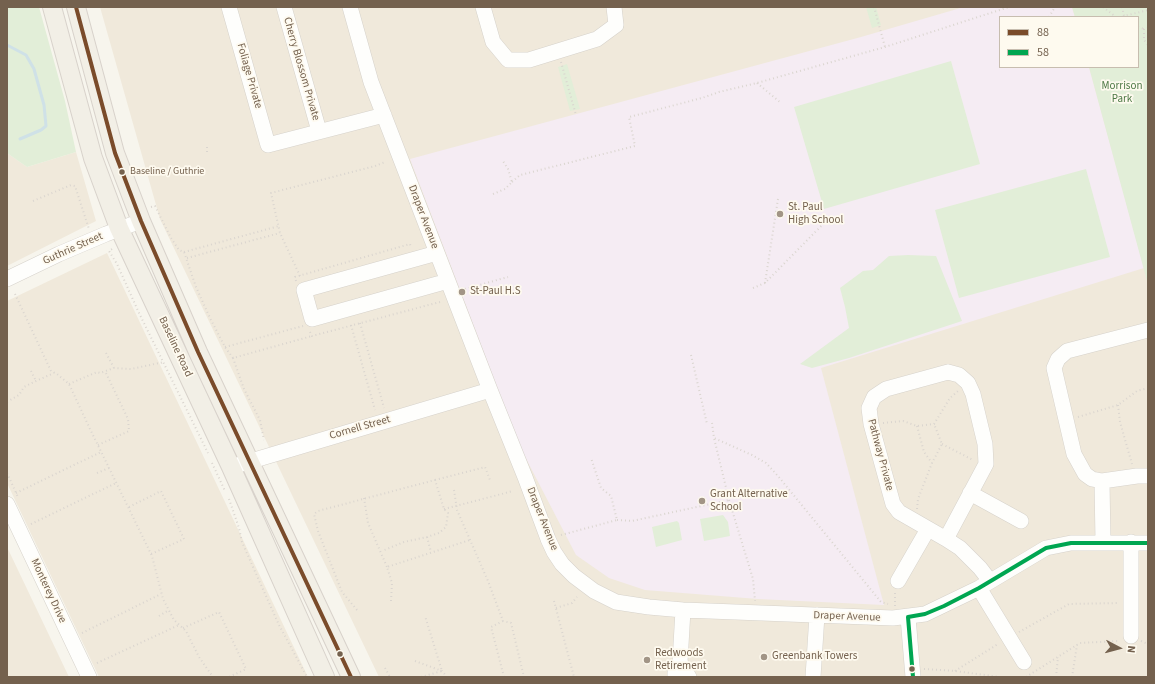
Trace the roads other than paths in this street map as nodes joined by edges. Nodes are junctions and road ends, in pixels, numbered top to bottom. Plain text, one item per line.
1 (52, 7) edge
2 (76, 7) edge
3 (229, 7) edge
4 (284, 7) edge
5 (350, 7) edge
6 (483, 7) edge
7 (614, 7) edge
8 (384, 115) junction
9 (319, 131) junction
10 (145, 214) junction
11 (119, 228) junction
12 (437, 253) junction
13 (8, 276) edge
14 (450, 287) junction
15 (1148, 330) edge
16 (490, 390) junction
17 (250, 460) junction
18 (231, 467) junction
19 (1143, 476) edge
20 (1102, 481) junction
21 (970, 493) junction
22 (9, 499) edge
23 (1021, 521) dead end
24 (922, 525) junction
25 (946, 539) junction
26 (1102, 542) junction
27 (1131, 542) junction
28 (1148, 542) edge
29 (898, 581) dead end
30 (984, 584) junction
31 (683, 610) junction
32 (817, 615) junction
33 (908, 617) junction
34 (1131, 636) road end
35 (680, 662) junction
36 (1025, 670) edge
37 (84, 673) edge
38 (919, 673) edge
39 (325, 677) edge
40 (351, 677) edge
41 (675, 677) edge
42 (689, 677) edge
43 (813, 677) edge

1 - 11 main road, Baseline Road
2 - 10 main road, Baseline Road
3 - 9 street, Foliage Private
4 - 9 street, Cherry Blossom Private
5 - 8 street, Draper Avenue
6 - 7 street
8 - 9 street
8 - 12 street, Draper Avenue
10 - 11 street, Guthrie Street
10 - 17 main road, Baseline Road
11 - 13 street, Guthrie Street
11 - 18 main road, Baseline Road
12 - 14 street, Draper Avenue
12 - 14 street
14 - 16 street, Draper Avenue
15 - 20 street
16 - 17 street, Cornell Street
16 - 31 street, Draper Avenue
17 - 18 street, Cornell Street
17 - 40 main road, Baseline Road
18 - 39 main road, Baseline Road
19 - 20 street
20 - 26 street
21 - 23 street
21 - 24 street, Pathway Private
21 - 25 street
22 - 37 street, Monterey Drive
24 - 25 street, Pathway Private
24 - 29 street
25 - 30 street, Pathway Private
26 - 27 street, Draper Avenue
26 - 30 street, Draper Avenue
27 - 28 street, Draper Avenue
27 - 34 street
30 - 33 street, Draper Avenue
30 - 36 street, Pathway Private
31 - 32 street, Draper Avenue
31 - 35 street
32 - 33 street, Draper Avenue
32 - 43 street
33 - 38 street
35 - 41 street
35 - 42 street

